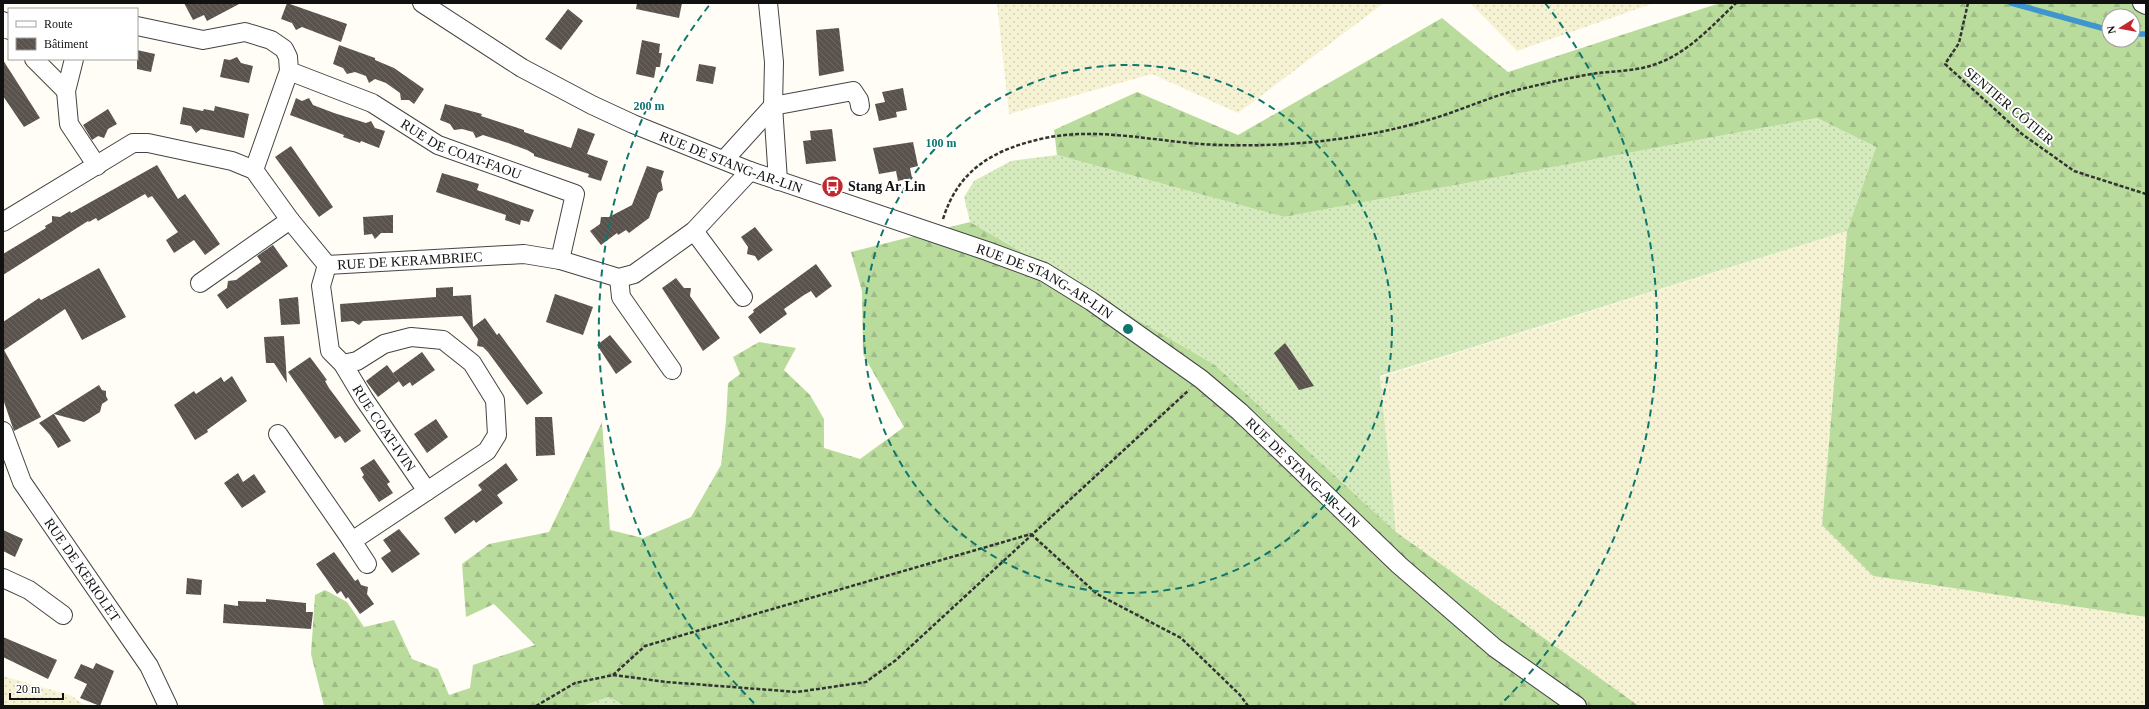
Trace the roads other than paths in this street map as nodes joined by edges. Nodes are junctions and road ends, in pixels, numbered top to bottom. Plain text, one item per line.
1 (422, 3) edge
2 (768, 3) edge
3 (2142, 3) edge
4 (2146, 5) edge
5 (138, 26) edge
6 (35, 60) edge
7 (74, 60) edge
8 (289, 71) junction
9 (66, 91) junction
10 (773, 106) junction
11 (860, 106) dead end
12 (724, 160) junction
13 (97, 166) junction
14 (254, 170) junction
15 (750, 171) junction
16 (778, 181) junction
17 (290, 220) junction
18 (3, 222) edge
19 (694, 231) junction
20 (560, 260) junction
21 (327, 265) junction
22 (619, 278) junction
23 (200, 283) dead end
24 (743, 297) dead end
25 (344, 364) junction
26 (672, 370) dead end
27 (3, 431) edge
28 (278, 434) dead end
29 (427, 491) junction
30 (352, 541) junction
31 (367, 564) dead end
32 (3, 578) edge
33 (63, 615) dead end
34 (168, 706) edge
35 (1577, 706) edge

1 - 12 street, RUE DE STANG-AR-LIN
2 - 10 street
3 - 4 street
5 - 8 street
6 - 9 street
7 - 9 street
8 - 14 street
8 - 20 street, RUE DE COAT-FAOU
9 - 13 street
10 - 11 street
10 - 12 street
10 - 16 street
12 - 15 street, RUE DE STANG-AR-LIN
13 - 14 street
13 - 18 street
14 - 17 street, RUE DE KERAMBRIEC
15 - 16 street, RUE DE STANG-AR-LIN
15 - 19 street
16 - 35 street, RUE DE STANG-AR-LIN
17 - 21 street, RUE DE KERAMBRIEC
17 - 23 street
19 - 22 street
19 - 24 street
20 - 21 street, RUE DE KERAMBRIEC
20 - 22 street, RUE DE KERAMBRIEC
21 - 25 street, RUE COAT-IVIN
22 - 26 street
25 - 29 street, RUE COAT-IVIN
25 - 29 street
27 - 34 street, RUE DE KERIOLET
28 - 30 street
29 - 30 street
30 - 31 street
32 - 33 street

